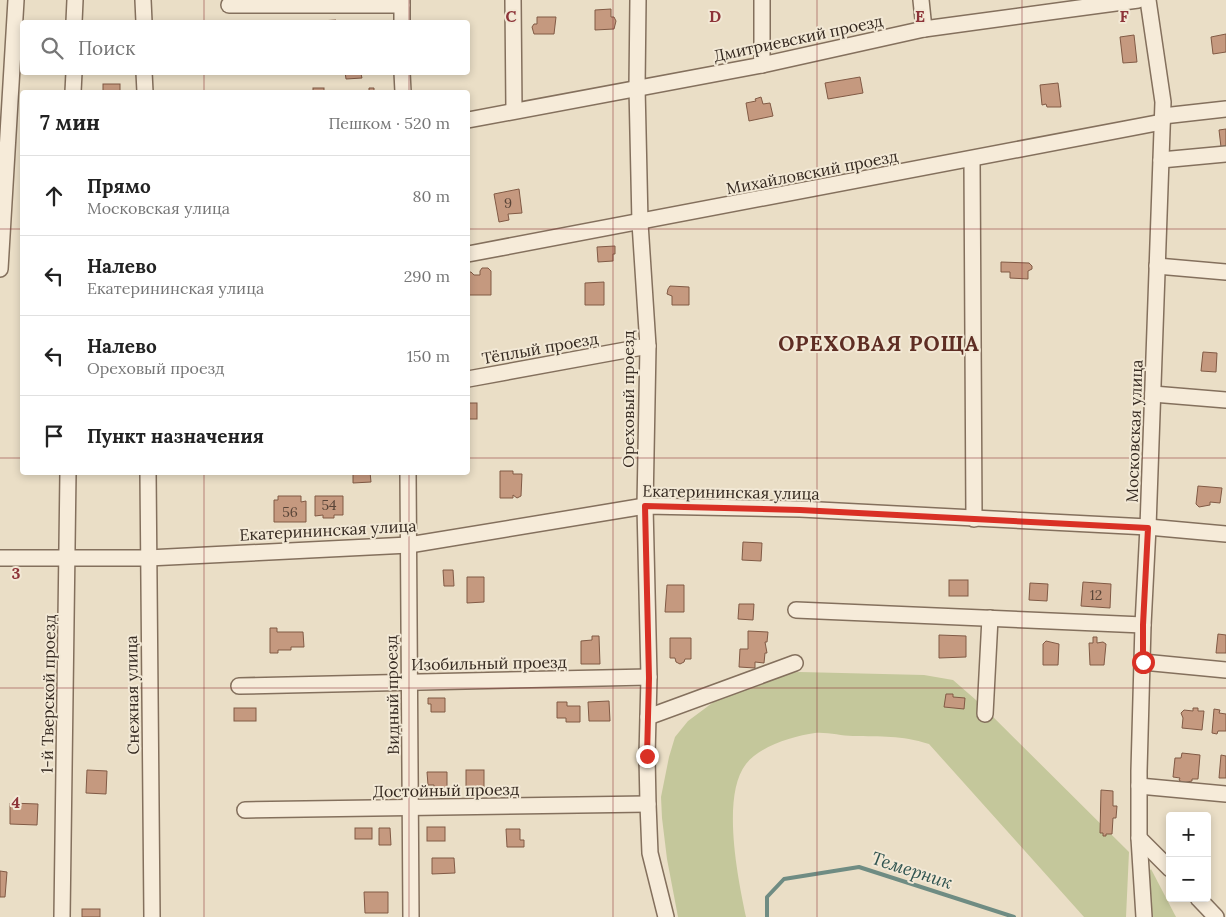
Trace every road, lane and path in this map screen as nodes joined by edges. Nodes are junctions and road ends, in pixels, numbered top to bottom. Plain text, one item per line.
1 (16, 0) edge
2 (75, 0) edge
3 (144, 0) edge
4 (513, 0) edge
5 (638, 0) edge
6 (762, 0) edge
7 (921, 0) edge
8 (1138, 0) edge
9 (1148, 0) edge
10 (402, 2) edge
11 (229, 5) dead end
12 (74, 20) edge
13 (144, 20) edge
14 (402, 20) edge
15 (924, 29) junction
16 (762, 64) junction
17 (74, 75) edge
18 (144, 75) edge
19 (402, 75) edge
20 (637, 87) junction
21 (74, 90) edge
22 (144, 90) edge
23 (402, 90) edge
24 (1226, 109) edge
25 (514, 110) junction
26 (1162, 119) junction
27 (470, 120) edge
28 (1226, 154) edge
29 (972, 160) junction
30 (1161, 160) junction
31 (640, 222) junction
32 (470, 254) edge
33 (1157, 266) junction
34 (0, 269) edge
35 (1226, 272) edge
36 (648, 346) junction
37 (470, 378) edge
38 (1153, 394) junction
39 (1226, 400) edge
40 (68, 475) edge
41 (148, 475) edge
42 (408, 475) edge
43 (645, 506) junction
44 (974, 518) junction
45 (1148, 528) junction
46 (1226, 534) edge
47 (409, 545) junction
48 (0, 558) edge
49 (67, 558) junction
50 (148, 558) junction
51 (796, 610) dead end
52 (990, 618) junction
53 (1143, 625) junction
54 (1143, 662) junction
55 (795, 663) dead end
56 (1226, 670) edge
57 (649, 678) junction
58 (409, 682) junction
59 (239, 686) dead end
60 (985, 714) dead end
61 (648, 718) junction
62 (1139, 786) junction
63 (1226, 794) edge
64 (648, 804) junction
65 (411, 808) junction
66 (245, 810) dead end
67 (1139, 838) junction
68 (1166, 865) edge
69 (1202, 902) edge
70 (62, 917) edge
71 (152, 917) edge
72 (411, 917) edge
73 (666, 917) edge
74 (1144, 917) edge
75 (1216, 917) edge

1 - 34 street
2 - 12 street
3 - 13 street
4 - 25 street
5 - 20 street, Ореховый проезд
6 - 16 street
7 - 15 street
8 - 15 street, Дмитриевский проезд
9 - 26 street, Московская улица
10 - 11 street
10 - 14 street
15 - 16 street, Дмитриевский проезд
16 - 20 street, Дмитриевский проезд
17 - 21 street
18 - 22 street
19 - 23 street
20 - 25 street, Дмитриевский проезд
20 - 31 street, Ореховый проезд
24 - 26 street, Михайловский проезд
25 - 27 street, Дмитриевский проезд
26 - 29 street, Михайловский проезд
26 - 30 street, Московская улица
28 - 30 street
29 - 31 street, Михайловский проезд
29 - 44 street
30 - 33 street, Московская улица
31 - 32 street, Михайловский проезд
31 - 36 street, Ореховый проезд
33 - 35 street
33 - 38 street, Московская улица
36 - 37 street, Тёплый проезд
36 - 43 street, Ореховый проезд
38 - 39 street
38 - 45 street, Московская улица
40 - 49 street, 1-й Тверской проезд
41 - 50 street, Снежная улица
42 - 47 street, Видный проезд
43 - 44 street, Екатерининская улица
43 - 47 street, Екатерининская улица
43 - 57 street, Ореховый проезд
44 - 45 street, Екатерининская улица
45 - 46 street, Екатерининская улица
45 - 53 street, Московская улица
47 - 50 street, Екатерининская улица
47 - 58 street, Видный проезд
48 - 49 street, Екатерининская улица
49 - 50 street, Екатерининская улица
49 - 70 street, 1-й Тверской проезд
50 - 71 street, Снежная улица
51 - 52 street
52 - 53 street
52 - 60 street
53 - 54 street, Московская улица
54 - 56 street
54 - 62 street, Московская улица
55 - 61 street
57 - 58 street, Изобильный проезд
57 - 61 street, Ореховый проезд
58 - 59 street, Изобильный проезд
58 - 65 street, Видный проезд
61 - 64 street, Ореховый проезд
62 - 63 street
62 - 67 street, Московская улица
64 - 65 street, Достойный проезд
64 - 73 street, Ореховый проезд
65 - 66 street, Достойный проезд
65 - 72 street, Видный проезд
67 - 68 street
67 - 74 street, Московская улица
69 - 75 street

